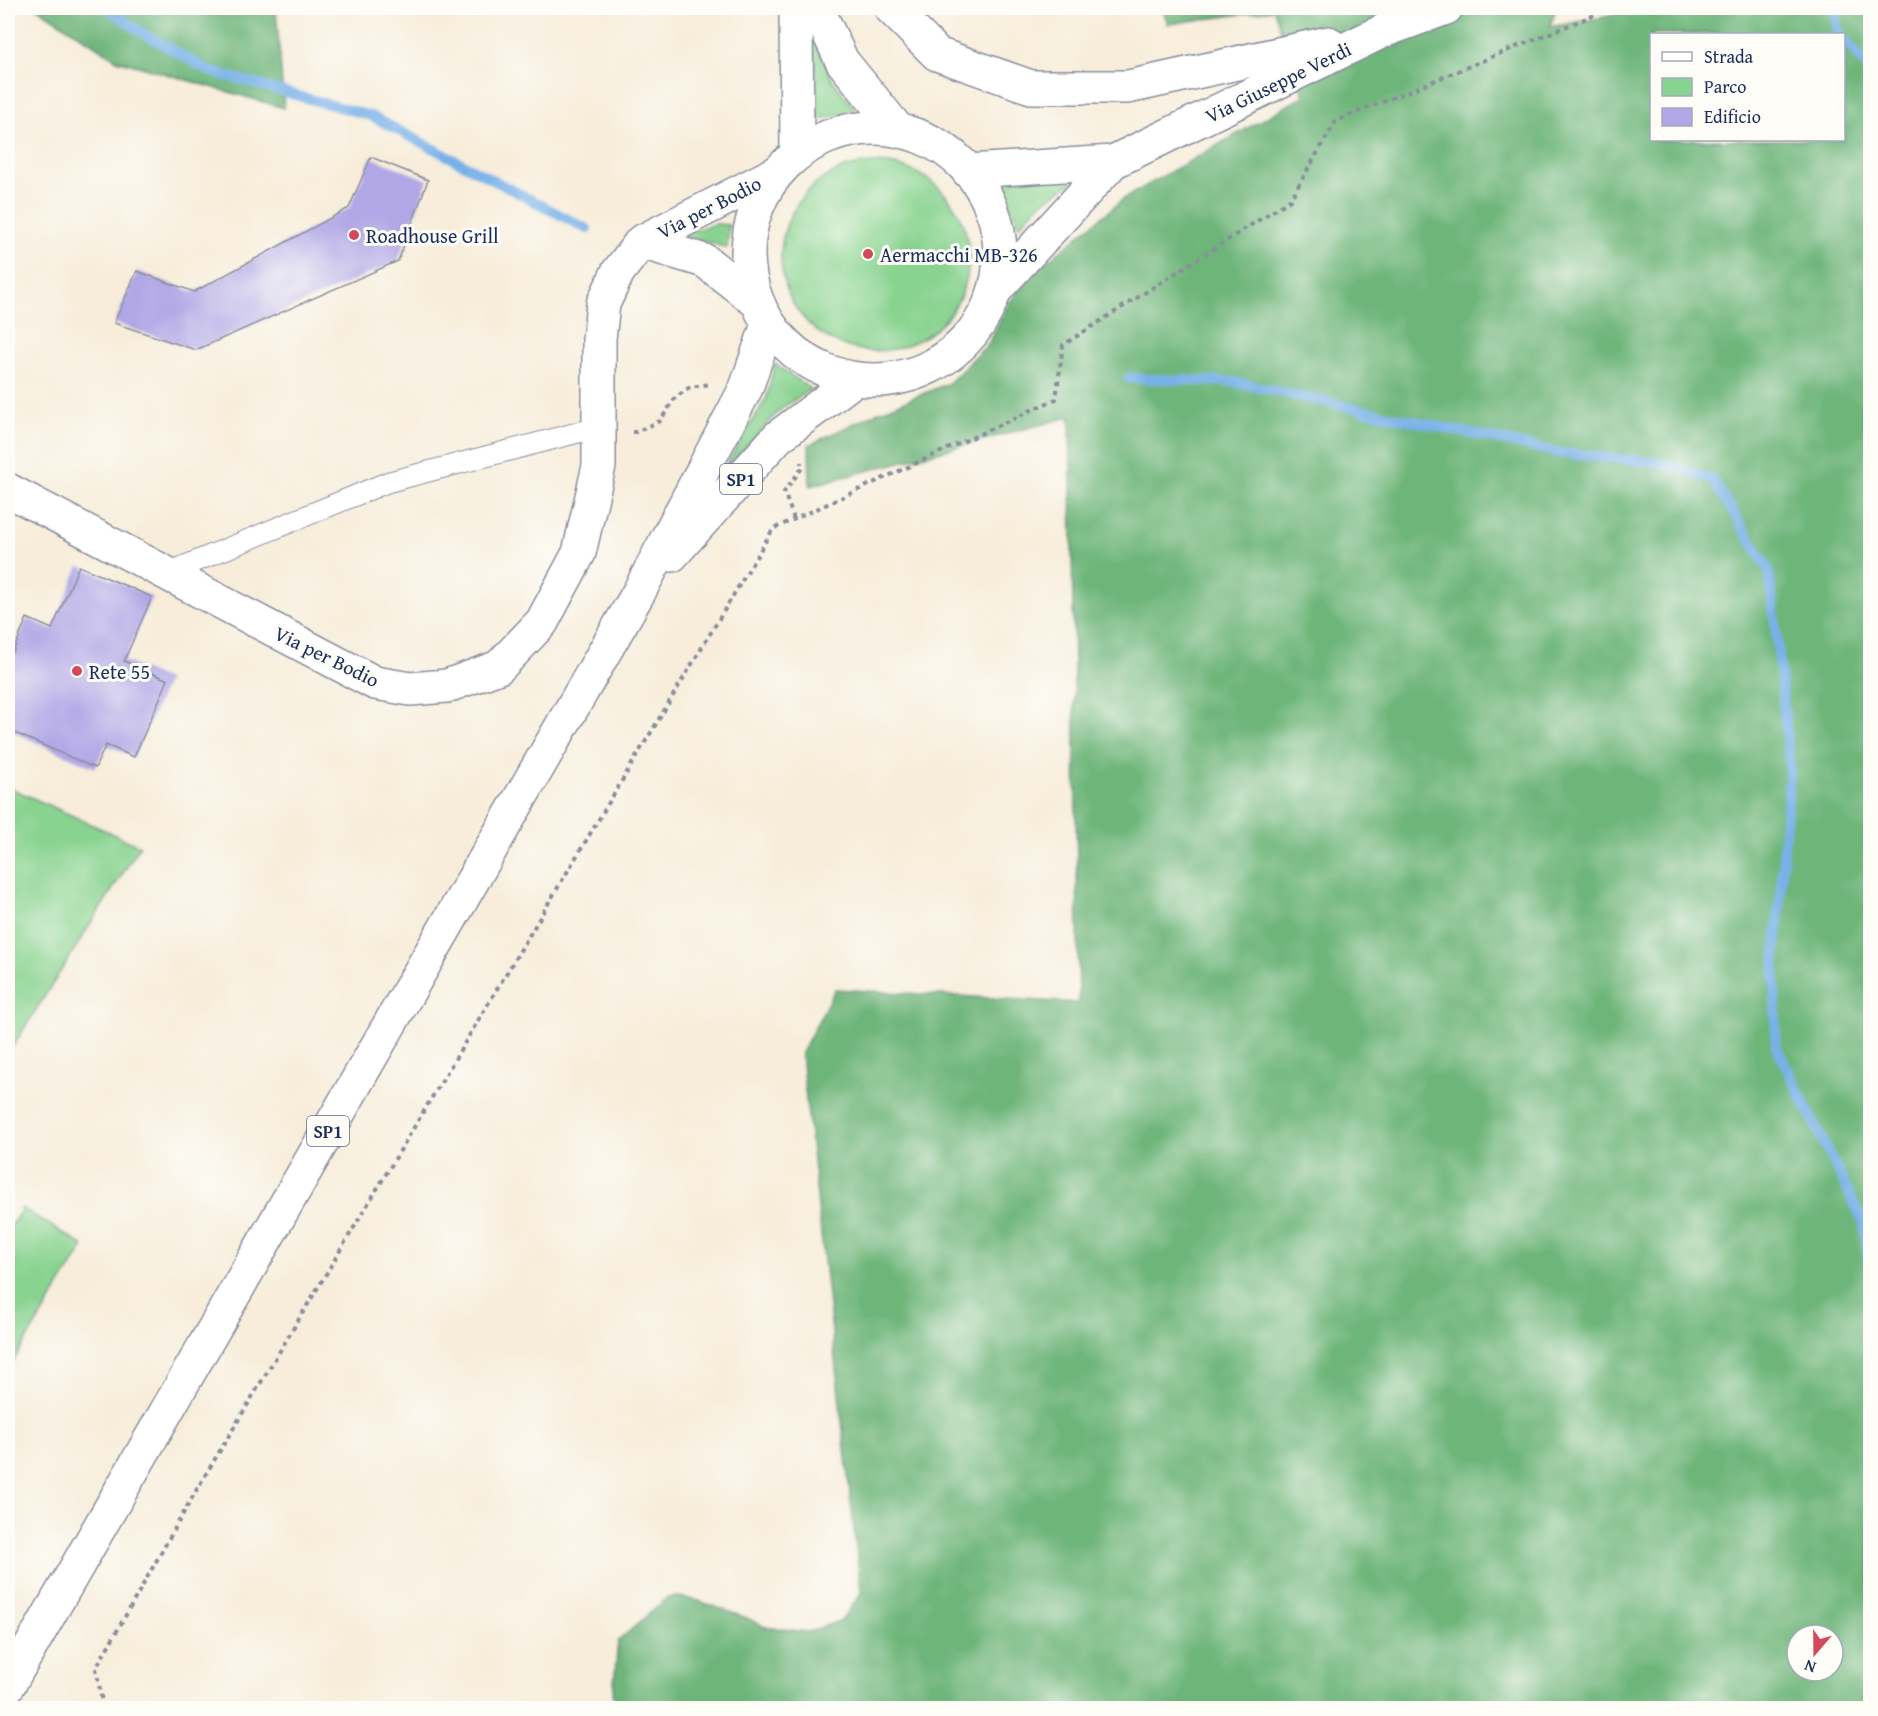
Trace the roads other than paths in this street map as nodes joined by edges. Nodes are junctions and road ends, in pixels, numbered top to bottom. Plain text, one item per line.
1 (796, 8) edge
2 (817, 8) edge
3 (891, 8) edge
4 (1446, 8) edge
5 (1383, 31) junction
6 (899, 131) junction
7 (1113, 162) junction
8 (787, 163) junction
9 (968, 171) junction
10 (641, 242) junction
11 (995, 290) junction
12 (762, 313) junction
13 (855, 379) junction
14 (599, 427) junction
15 (8, 490) edge
16 (165, 574) junction
17 (639, 592) junction
18 (12, 1678) edge

1 - 8 main road
2 - 6 main road
3 - 5 main road
4 - 5 main road, Via Giuseppe Verdi
5 - 7 main road, Via Giuseppe Verdi
6 - 8 main road, Via per Bodio
6 - 9 main road, Via per Bodio
7 - 9 main road, Via Giuseppe Verdi
7 - 11 main road, Via Giuseppe Verdi
8 - 10 main road, Via per Bodio
8 - 12 main road
9 - 11 main road, Via per Bodio
10 - 12 main road, Via per Bodio
10 - 14 main road, Via per Bodio
11 - 13 main road, Via per Bodio
12 - 13 main road, Via per Bodio
12 - 17 main road, SP1
13 - 17 main road, SP1
14 - 16 lane
14 - 16 main road, Via per Bodio
15 - 16 main road, Via per Bodio
17 - 18 main road, SP1

